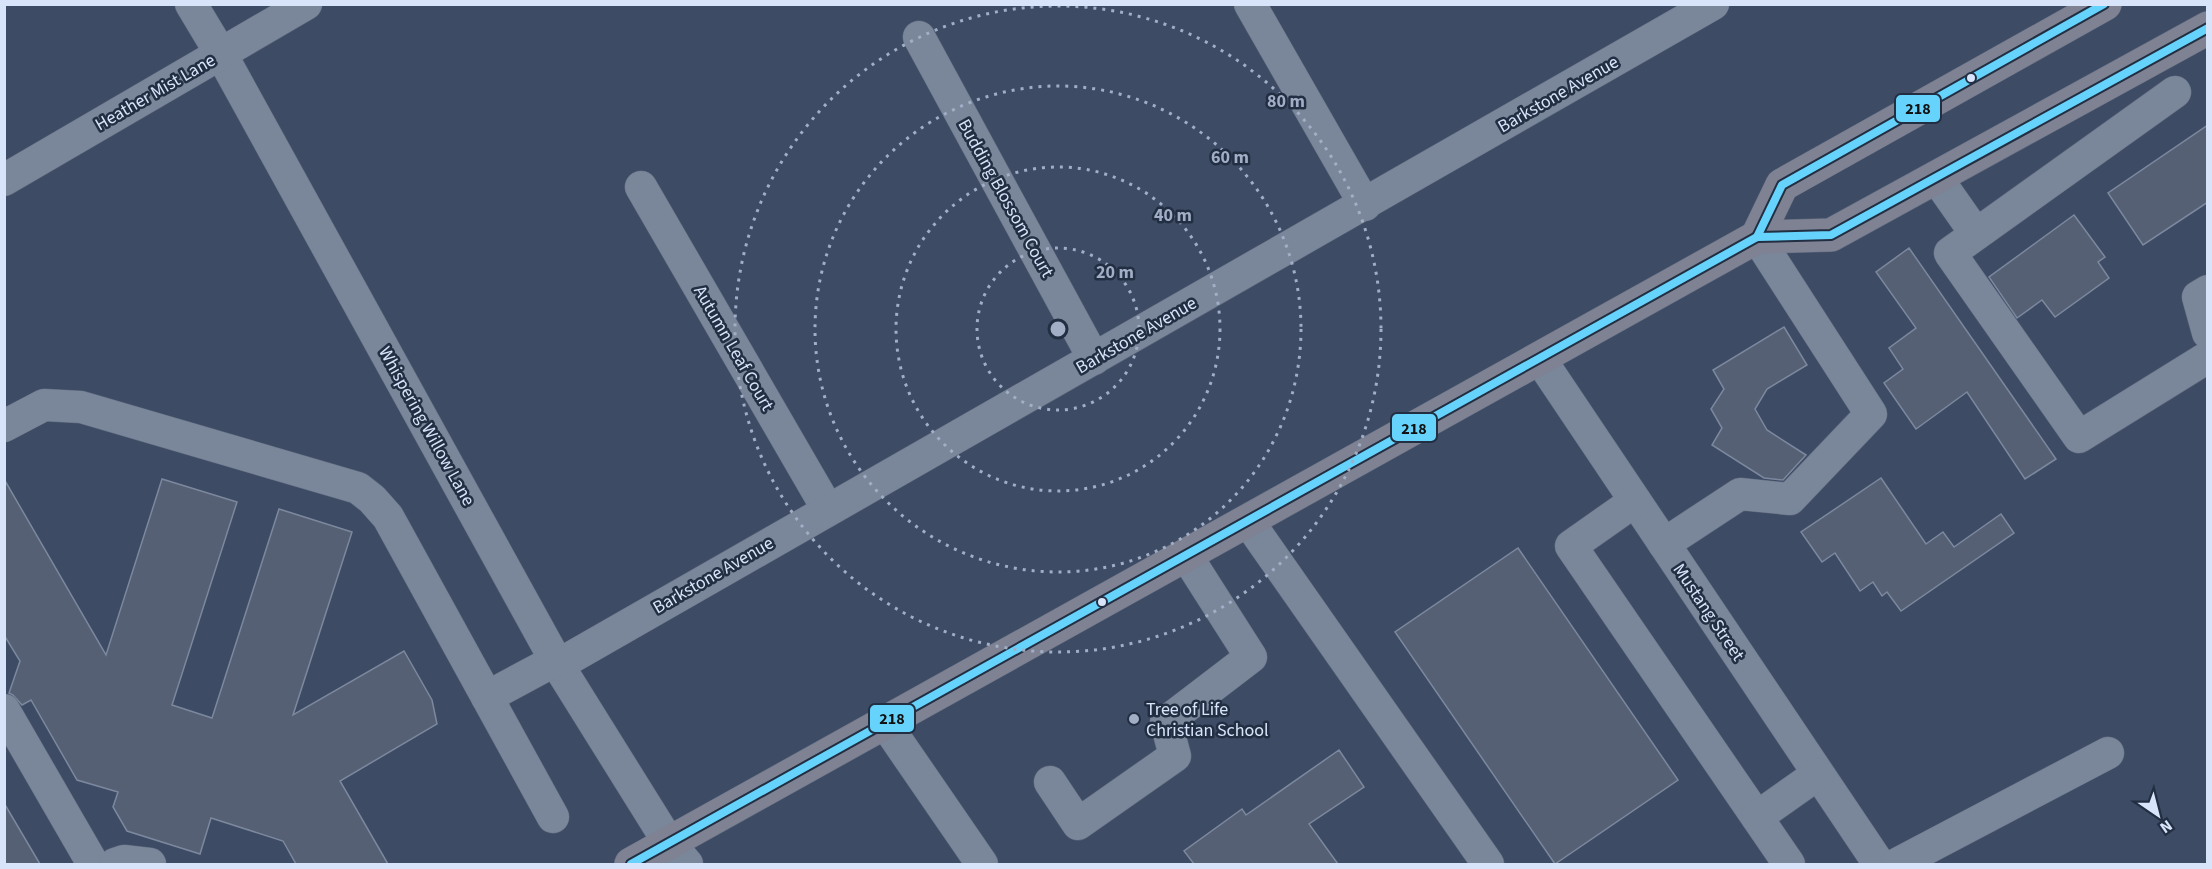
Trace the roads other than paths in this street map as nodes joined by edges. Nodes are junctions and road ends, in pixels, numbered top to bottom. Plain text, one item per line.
1 (191, 4) edge
2 (306, 4) edge
3 (1250, 4) edge
4 (1713, 4) edge
5 (2105, 4) edge
6 (2208, 28) edge
7 (919, 37) dead end
8 (221, 54) junction
9 (2175, 92) dead end
10 (1936, 177) junction
11 (4, 180) edge
12 (641, 187) dead end
13 (1365, 205) junction
14 (1976, 234) junction
15 (1757, 237) junction
16 (2208, 291) edge
17 (2208, 333) edge
18 (2208, 357) edge
19 (1540, 358) junction
20 (1094, 359) junction
21 (4, 426) edge
22 (1635, 501) junction
23 (827, 508) junction
24 (1248, 521) junction
25 (1664, 544) junction
26 (1186, 555) junction
27 (557, 662) junction
28 (487, 697) junction
29 (4, 710) edge
30 (885, 723) junction
31 (2108, 753) dead end
32 (1818, 774) junction
33 (1050, 782) dead end
34 (553, 817) dead end
35 (1756, 817) junction
36 (678, 854) edge
37 (93, 864) edge
38 (115, 864) edge
39 (150, 864) edge
40 (631, 864) edge
41 (982, 864) edge
42 (1488, 864) edge
43 (1789, 864) edge
44 (1879, 864) edge
45 (1897, 864) edge

1 - 8 street, Whispering Willow Lane
2 - 8 street, Heather Mist Lane
3 - 13 street
4 - 13 street, Barkstone Avenue
5 - 15 main road
6 - 10 main road
7 - 20 street, Budding Blossom Court
8 - 11 street, Heather Mist Lane
8 - 27 street, Whispering Willow Lane
9 - 14 street
10 - 14 street
10 - 15 main road
12 - 23 street, Autumn Leaf Court
13 - 20 street, Barkstone Avenue
14 - 18 street
15 - 19 main road
15 - 25 street
16 - 17 street
19 - 22 street, Mustang Street
19 - 24 main road
20 - 23 street, Barkstone Avenue
21 - 28 street
22 - 25 street, Mustang Street
22 - 35 street
23 - 27 street, Barkstone Avenue
24 - 26 main road
24 - 42 street
25 - 32 street, Mustang Street
26 - 30 main road
26 - 33 street
27 - 28 street, Barkstone Avenue
27 - 36 street, Whispering Willow Lane
28 - 34 street
29 - 37 street
30 - 36 main road
30 - 41 street
31 - 45 street
32 - 35 street
32 - 44 street, Mustang Street
35 - 43 street
36 - 40 main road
38 - 39 street

